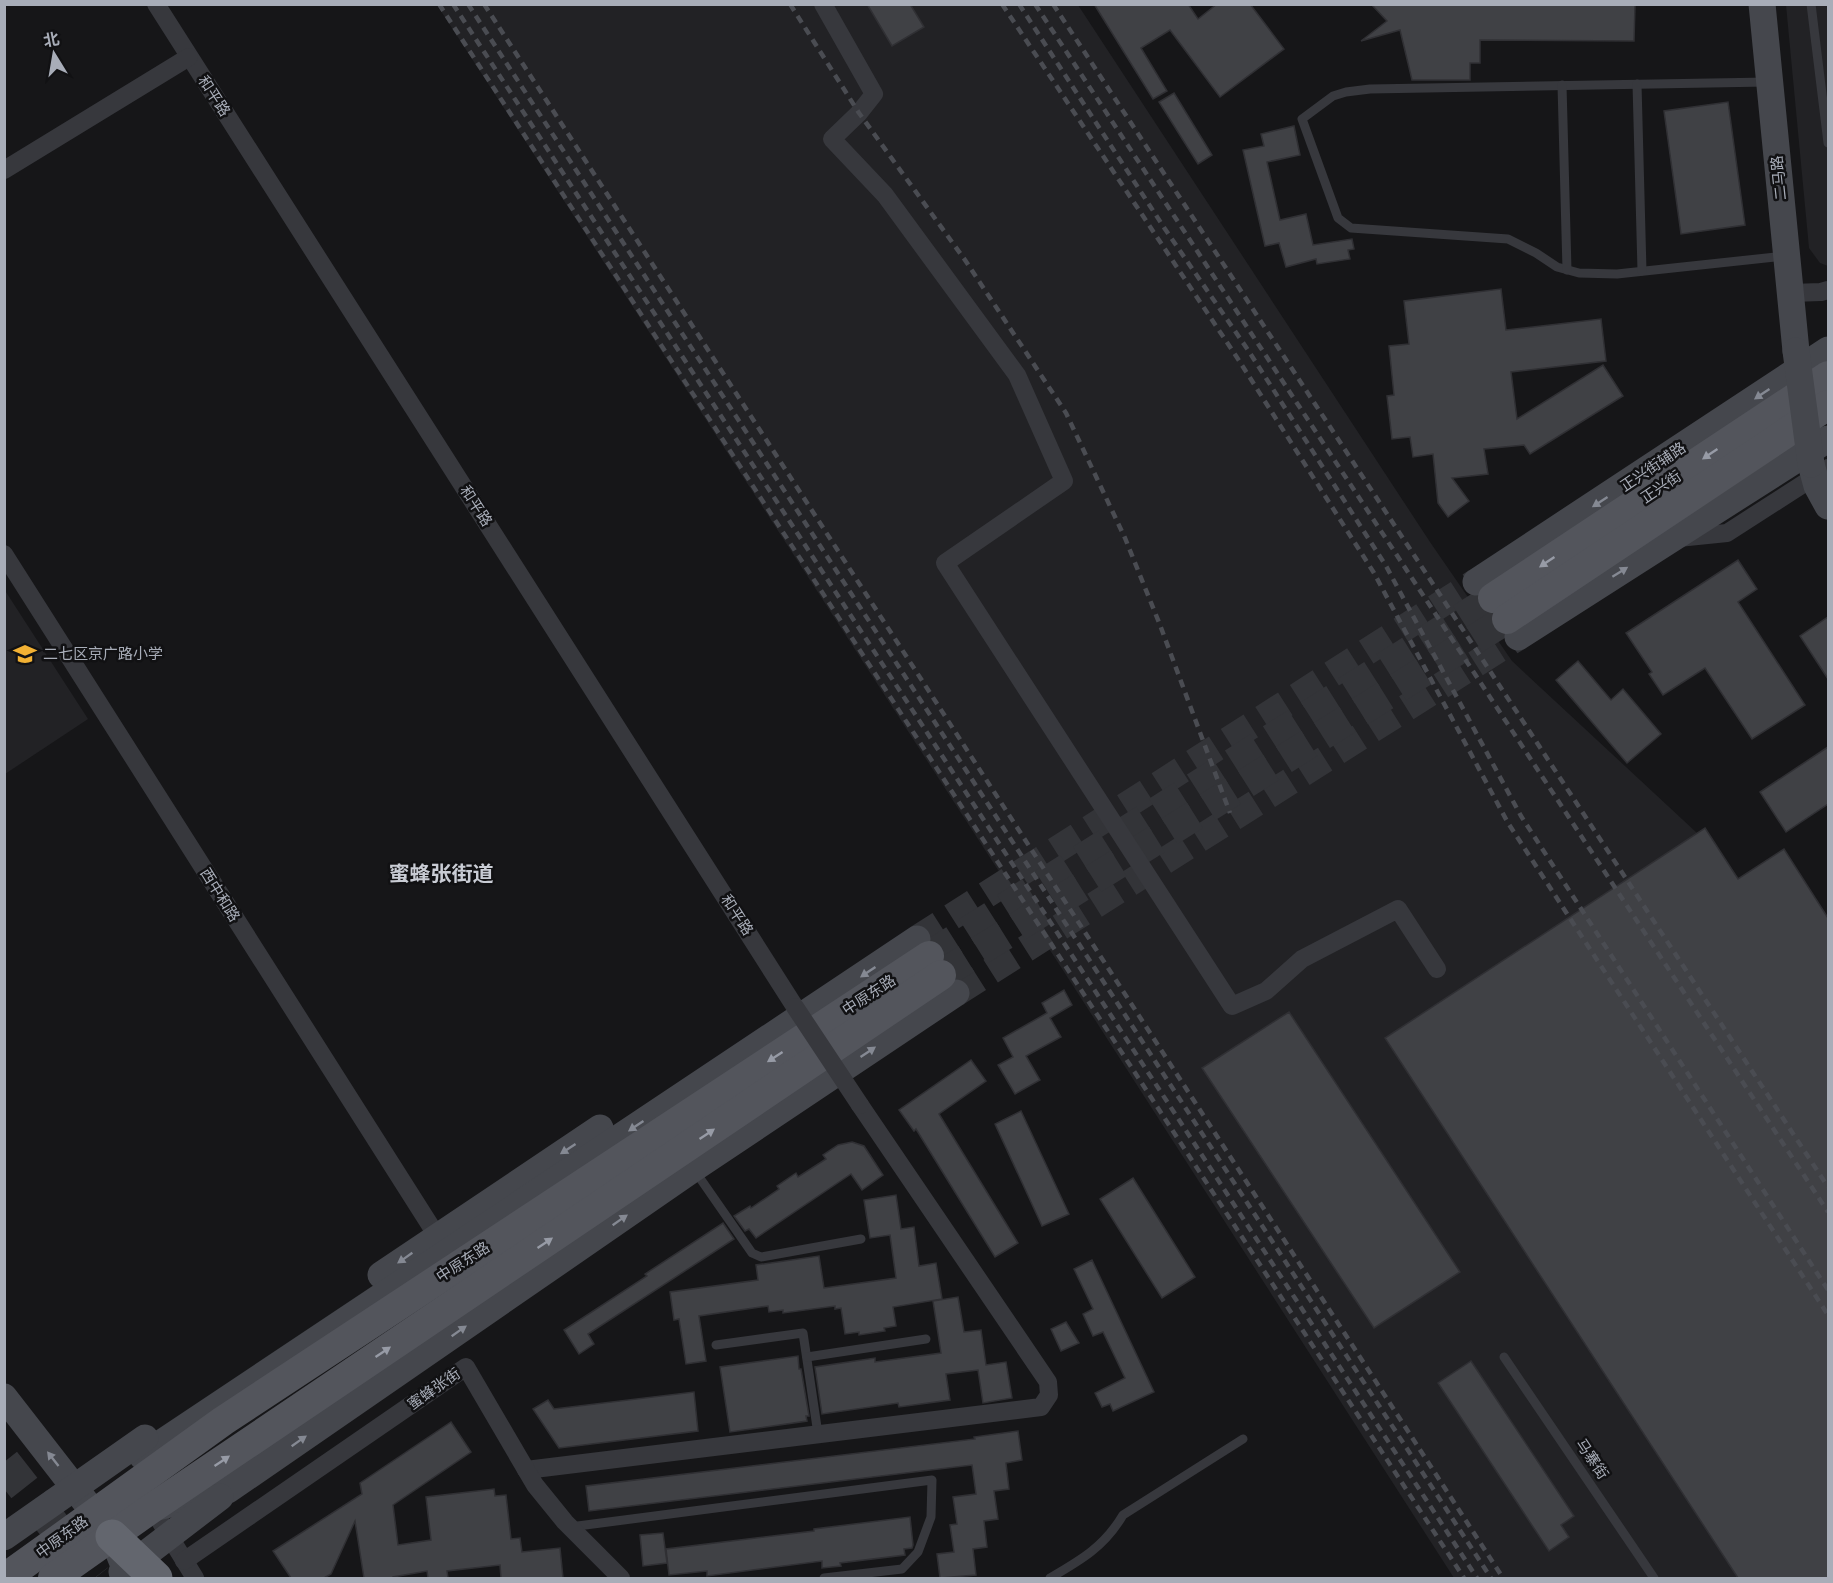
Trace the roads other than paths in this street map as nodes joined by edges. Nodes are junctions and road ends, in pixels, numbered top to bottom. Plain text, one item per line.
1 (156, 4) edge
2 (823, 4) edge
3 (1762, 4) edge
4 (1811, 4) edge
5 (189, 57) junction
6 (1770, 82) junction
7 (1637, 84) junction
8 (1562, 86) junction
9 (1828, 143) edge
10 (4, 170) edge
11 (1787, 256) junction
12 (1567, 270) junction
13 (1642, 271) junction
14 (1828, 290) edge
15 (1791, 293) junction
16 (1828, 350) edge
17 (1828, 376) edge
18 (1828, 405) edge
19 (1828, 439) edge
20 (1818, 470) edge
21 (1828, 506) edge
22 (1673, 539) junction
23 (4, 554) edge
24 (1498, 609) junction
25 (936, 966) junction
26 (1437, 969) dead end
27 (793, 1004) junction
28 (693, 1170) junction
29 (437, 1236) junction
30 (861, 1239) dead end
31 (927, 1339) dead end
32 (716, 1346) dead end
33 (807, 1357) junction
34 (1504, 1357) dead end
35 (4, 1397) edge
36 (818, 1434) junction
37 (1243, 1439) dead end
38 (141, 1459) junction
39 (526, 1470) junction
40 (75, 1488) junction
41 (228, 1490) junction
42 (152, 1508) junction
43 (103, 1525) junction
44 (570, 1527) junction
45 (169, 1536) junction
46 (4, 1537) edge
47 (184, 1561) junction
48 (132, 1573) edge
49 (4, 1578) edge
50 (53, 1578) edge
51 (195, 1578) edge
52 (621, 1578) edge
53 (824, 1578) edge
54 (1050, 1578) edge
55 (1654, 1578) edge

1 - 5 street, 和平路
2 - 26 street
3 - 6 street, 二马路
4 - 9 lane
5 - 10 street
5 - 27 street, 和平路
6 - 7 lane
6 - 11 street, 二马路
7 - 8 lane
7 - 13 lane
8 - 12 lane
8 - 12 lane
11 - 13 lane
11 - 15 street, 二马路
12 - 13 lane
14 - 15 street
15 - 20 street, 二马路, bridge
16 -> 24 street, 正兴街辅路
17 -> 24 main road, 正兴街
18 - 24 main road, 正兴街
19 - 22 street
20 - 21 street
20 - 22 street
24 -> 22 street
23 - 29 street, 西中和路
28 -> 25 street
25 -> 38 main road, 中原东路
42 -> 25 main road, 中原东路
27 -> 29 street
27 - 36 street, 和平路, bridge
28 - 30 lane
41 -> 28 street
29 -> 38 street
31 - 33 lane
32 - 33 lane
33 - 36 lane
34 - 55 lane, 马寨街
40 -> 35 street
36 - 39 street, 和平路
37 - 54 lane
38 - 40 street
38 - 43 main road, 中原东路
39 - 44 street, 蜜蜂张街
39 - 47 street, 蜜蜂张街
40 - 43 street
40 - 46 street
41 - 42 street
41 - 45 street
42 - 43 main road, 中原东路
42 - 45 street
43 - 48 highway
43 - 49 main road, 中原东路
43 - 50 main road, 中原东路
44 - 52 street, 蜜蜂张街
44 - 53 lane
45 - 47 street
45 - 48 street
47 - 51 street

